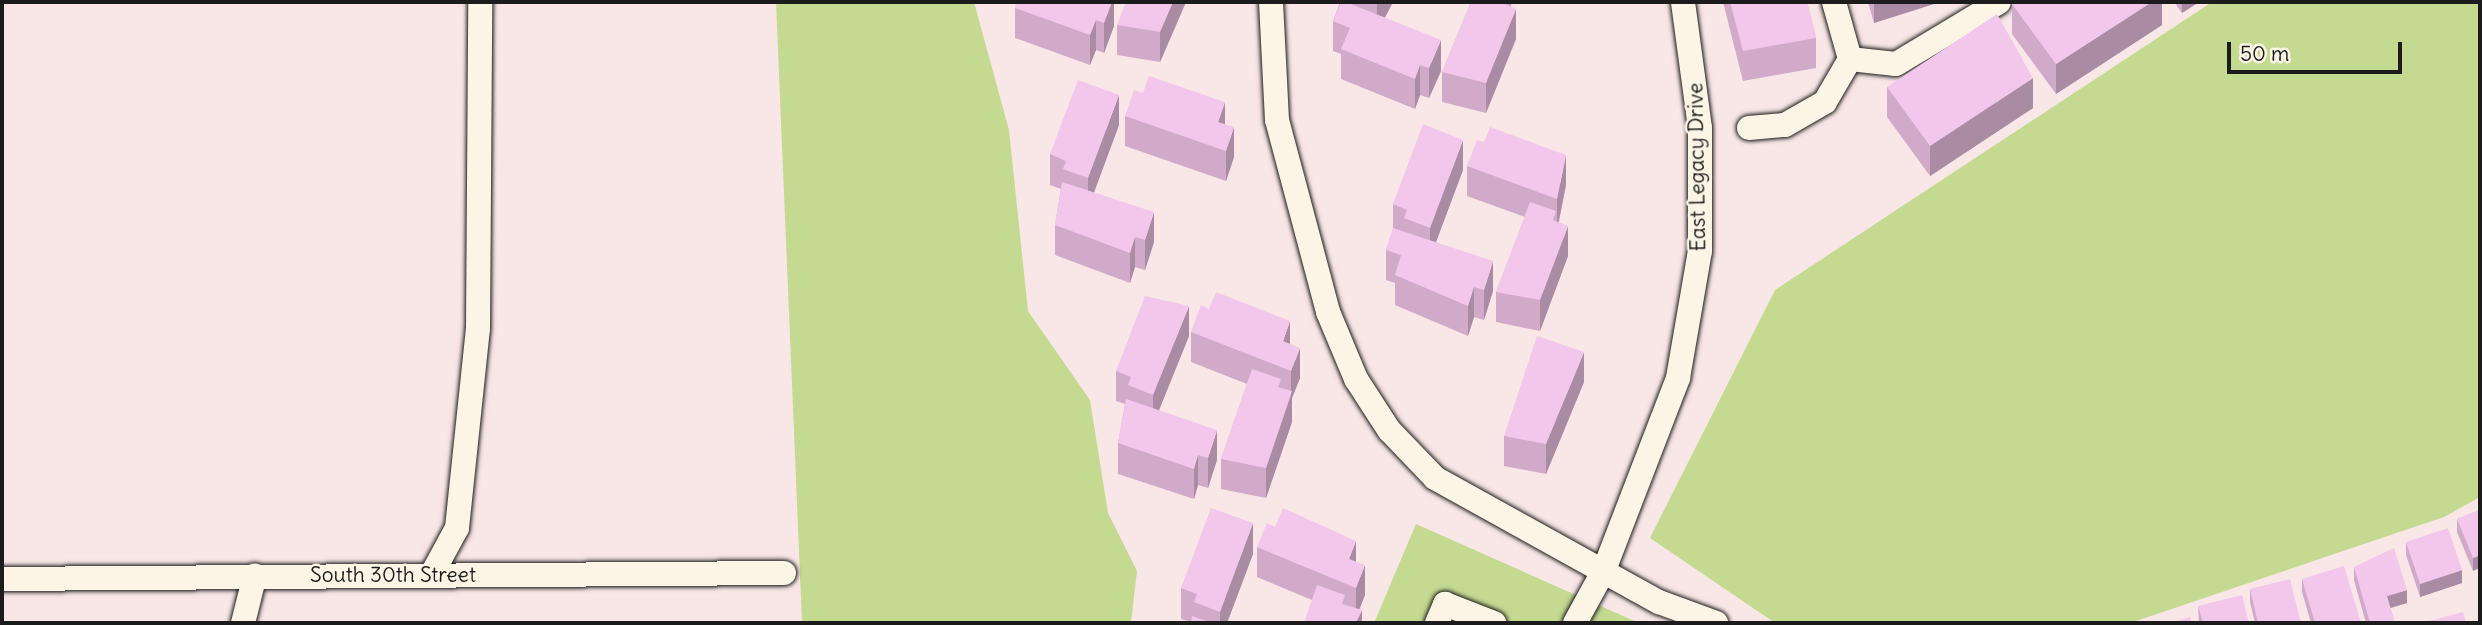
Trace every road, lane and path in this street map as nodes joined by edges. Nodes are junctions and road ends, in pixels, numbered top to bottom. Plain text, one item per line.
1 (480, 2) edge
2 (1271, 2) edge
3 (1683, 2) edge
4 (1834, 2) edge
5 (1999, 2) edge
6 (1850, 59) junction
7 (1749, 128) dead end
8 (1604, 570) junction
9 (784, 573) dead end
10 (432, 574) junction
11 (255, 575) junction
12 (2, 579) edge
13 (1711, 622) edge
14 (243, 623) edge
15 (1437, 623) edge
16 (1494, 623) edge
17 (1575, 623) edge

1 - 10 street
2 - 8 street
3 - 8 street, East Legacy Drive
4 - 6 street
5 - 6 street
6 - 7 street
8 - 13 street
8 - 17 street, East Legacy Drive
9 - 10 street, South 30th Street
10 - 11 street, South 30th Street
11 - 12 street, South 30th Street
11 - 14 street
15 - 16 street

